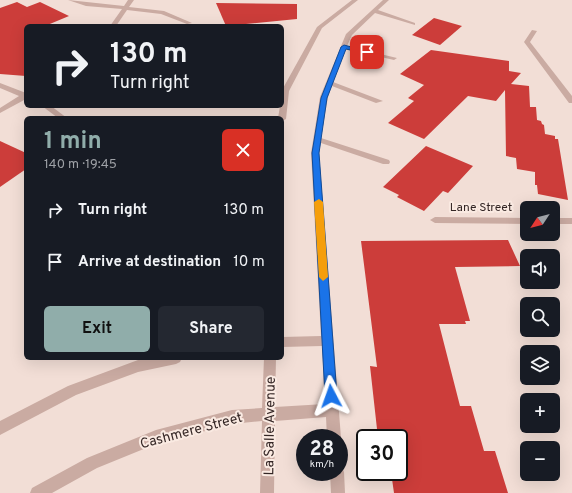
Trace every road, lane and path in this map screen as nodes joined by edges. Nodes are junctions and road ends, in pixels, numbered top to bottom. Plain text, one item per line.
1 (71, 0) edge
2 (131, 0) edge
3 (356, 0) edge
4 (386, 0) edge
5 (126, 7) junction
6 (374, 11) junction
7 (189, 23) dead end
8 (114, 24) edge
9 (413, 24) dead end
10 (534, 31) dead end
11 (344, 47) junction
12 (394, 58) dead end
13 (330, 83) junction
14 (0, 85) edge
15 (24, 95) edge
16 (24, 97) edge
17 (284, 101) edge
18 (379, 101) dead end
19 (572, 101) edge
20 (49, 108) edge
21 (0, 111) edge
22 (60, 116) edge
23 (318, 140) junction
24 (386, 162) dead end
25 (435, 220) dead end
26 (520, 221) edge
27 (560, 221) edge
28 (572, 221) edge
29 (327, 341) junction
30 (284, 342) edge
31 (166, 360) edge
32 (270, 360) edge
33 (332, 410) junction
34 (269, 413) junction
35 (0, 428) edge
36 (333, 429) edge
37 (337, 481) edge
38 (37, 493) edge
39 (267, 493) edge
40 (338, 493) edge

1 - 5 street
2 - 5 street
3 - 17 street
4 - 6 street
5 - 7 street
5 - 8 street
6 - 9 street
6 - 11 street
10 - 19 street
11 - 12 street
11 - 13 street
13 - 18 street
13 - 23 street
14 - 15 street
16 - 21 street
20 - 22 street
23 - 24 street
23 - 29 street
25 - 26 street, Lane Street
27 - 28 street
29 - 30 street
29 - 33 street
31 - 35 street
32 - 34 street, La Salle Avenue
33 - 34 street, Cashmere Street
33 - 36 street
34 - 38 street, Cashmere Street
34 - 39 street, La Salle Avenue
37 - 40 street

